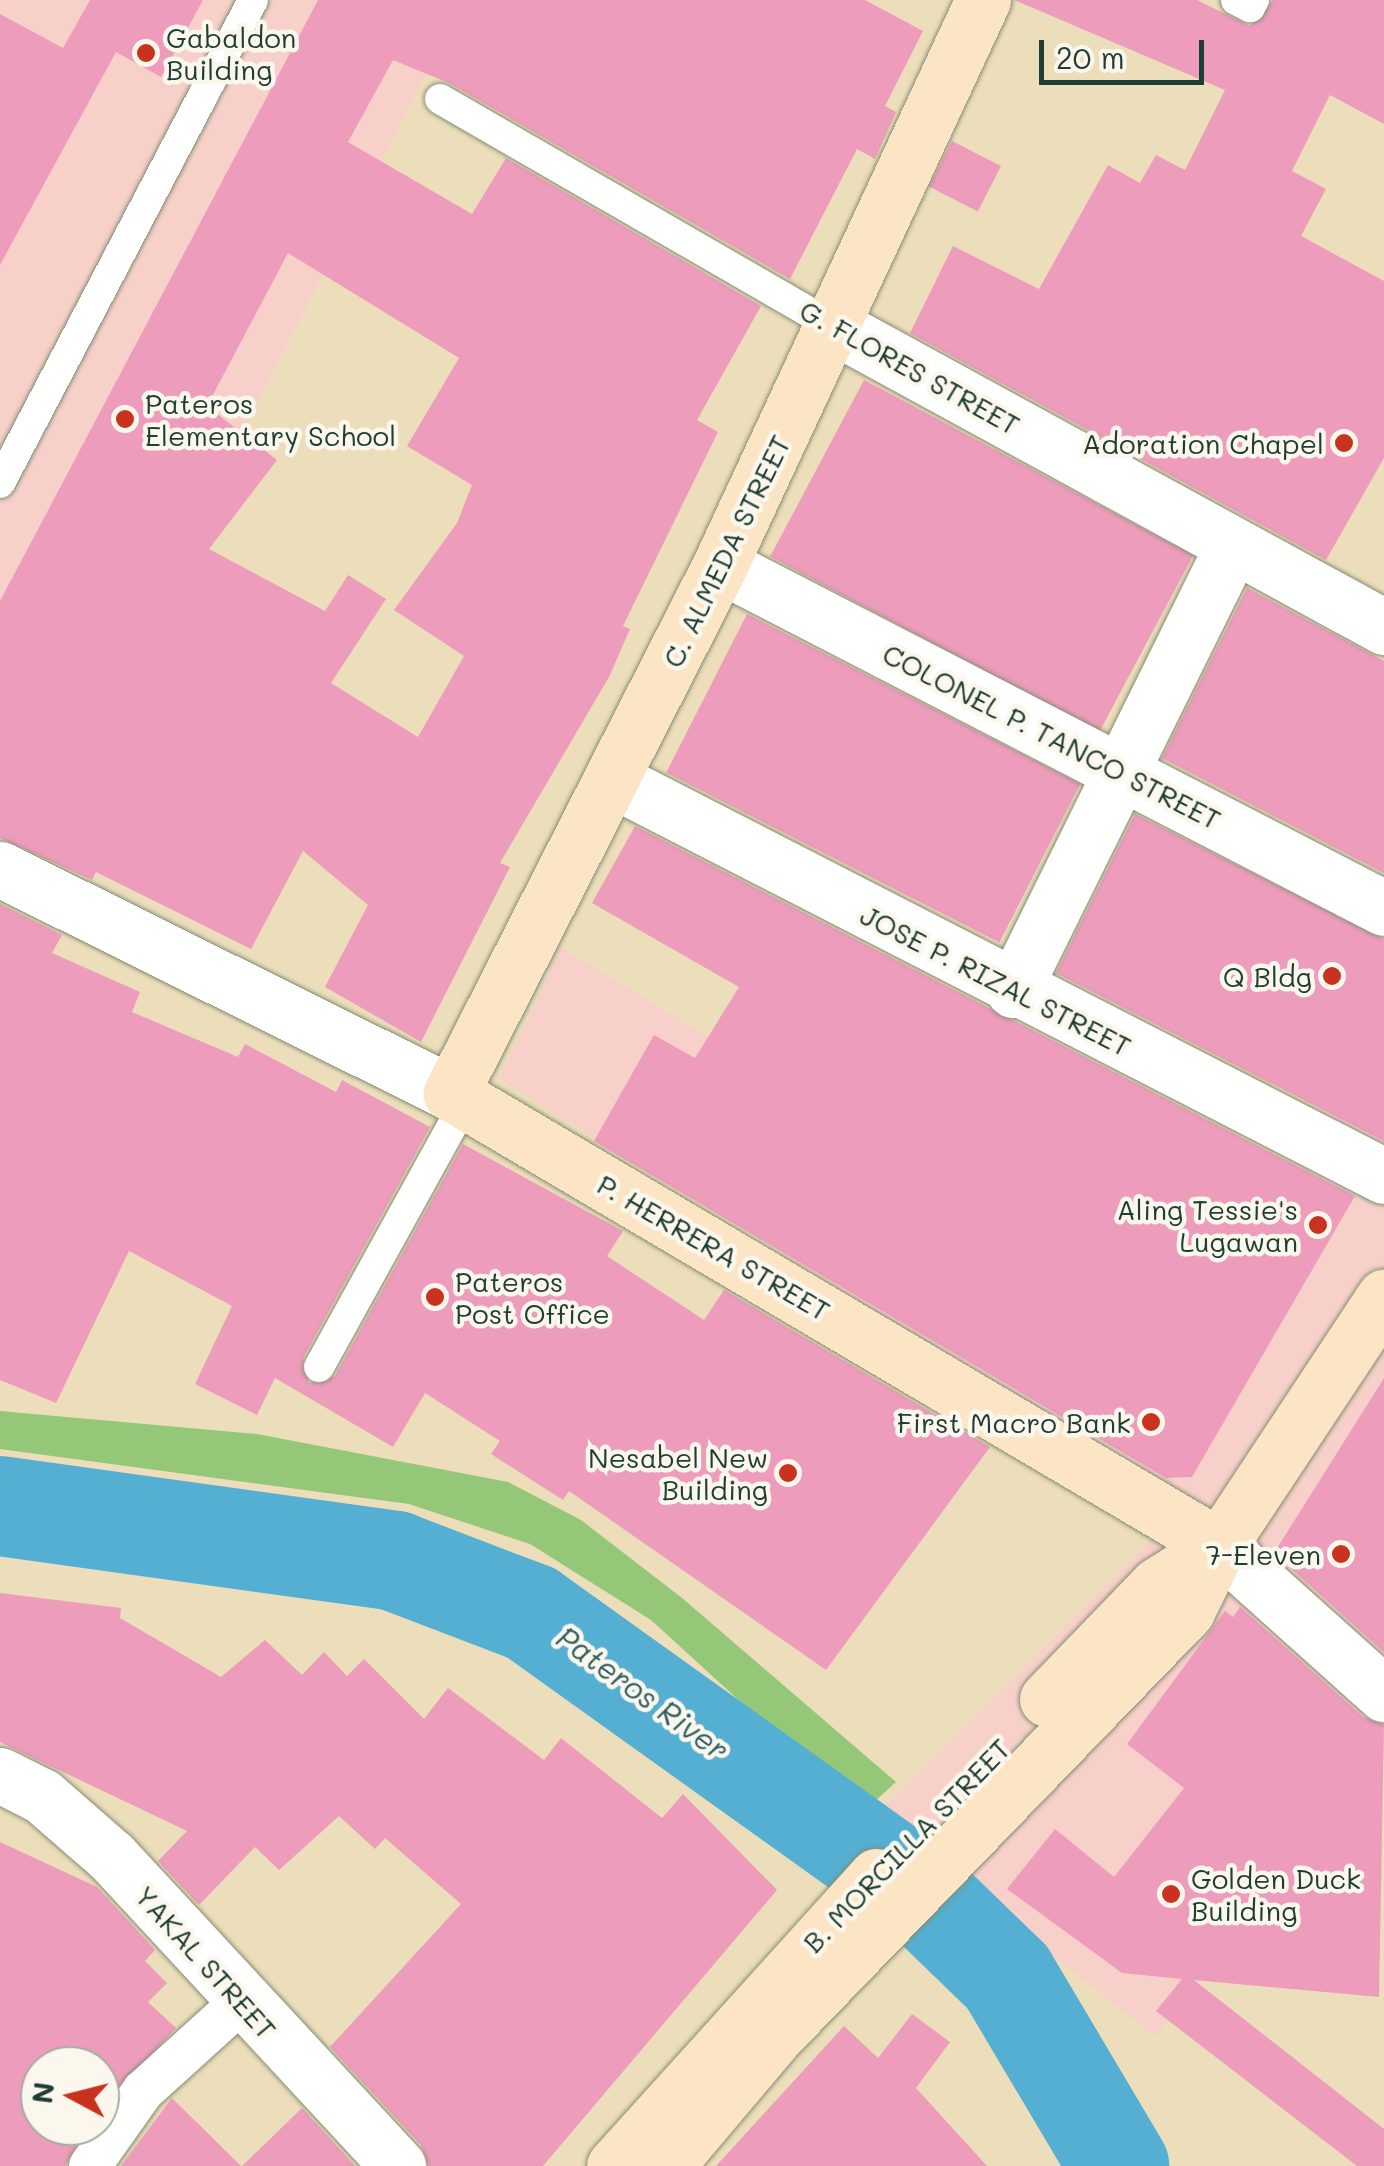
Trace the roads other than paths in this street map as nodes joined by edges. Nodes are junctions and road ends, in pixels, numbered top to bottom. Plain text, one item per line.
1 (253, 0) edge
2 (983, 0) edge
3 (1236, 0) edge
4 (1254, 0) edge
5 (440, 99) dead end
6 (836, 328) junction
7 (0, 483) edge
8 (1233, 545) junction
9 (720, 565) junction
10 (1384, 628) edge
11 (1126, 775) junction
12 (611, 779) junction
13 (0, 869) edge
14 (1384, 908) edge
15 (1013, 990) junction
16 (458, 1097) junction
17 (1384, 1176) edge
18 (1381, 1306) edge
19 (319, 1367) dead end
20 (1219, 1546) junction
21 (1384, 1694) edge
22 (0, 1775) edge
23 (240, 2003) junction
24 (760, 2024) junction
25 (90, 2166) edge
26 (398, 2166) edge
27 (614, 2166) edge
28 (666, 2166) edge

1 - 7 lane
2 - 6 main road, C. ALMEDA STREET
3 - 4 lane
5 - 6 lane, G. FLORES STREET
6 - 8 street, G. FLORES STREET
6 - 9 main road, C. ALMEDA STREET
8 - 10 street, G. FLORES STREET
8 - 11 street
9 - 11 street, COLONEL P. TANCO STREET
9 - 12 main road, C. ALMEDA STREET
11 - 14 street, COLONEL P. TANCO STREET
11 - 15 street
12 - 15 street, JOSE P. RIZAL STREET
12 - 16 main road, C. ALMEDA STREET
13 - 16 street, P. HERRERA STREET
15 - 17 street, JOSE P. RIZAL STREET
16 - 19 lane
16 - 20 main road, P. HERRERA STREET
18 - 20 main road, B. MORCILLA STREET
20 - 21 street, P. HERRERA STREET
20 - 24 main road, B. MORCILLA STREET
22 - 23 street, YAKAL STREET
23 - 25 street
23 - 26 street, YAKAL STREET
24 - 27 main road, B. MORCILLA STREET
24 - 28 main road, B. MORCILLA STREET

